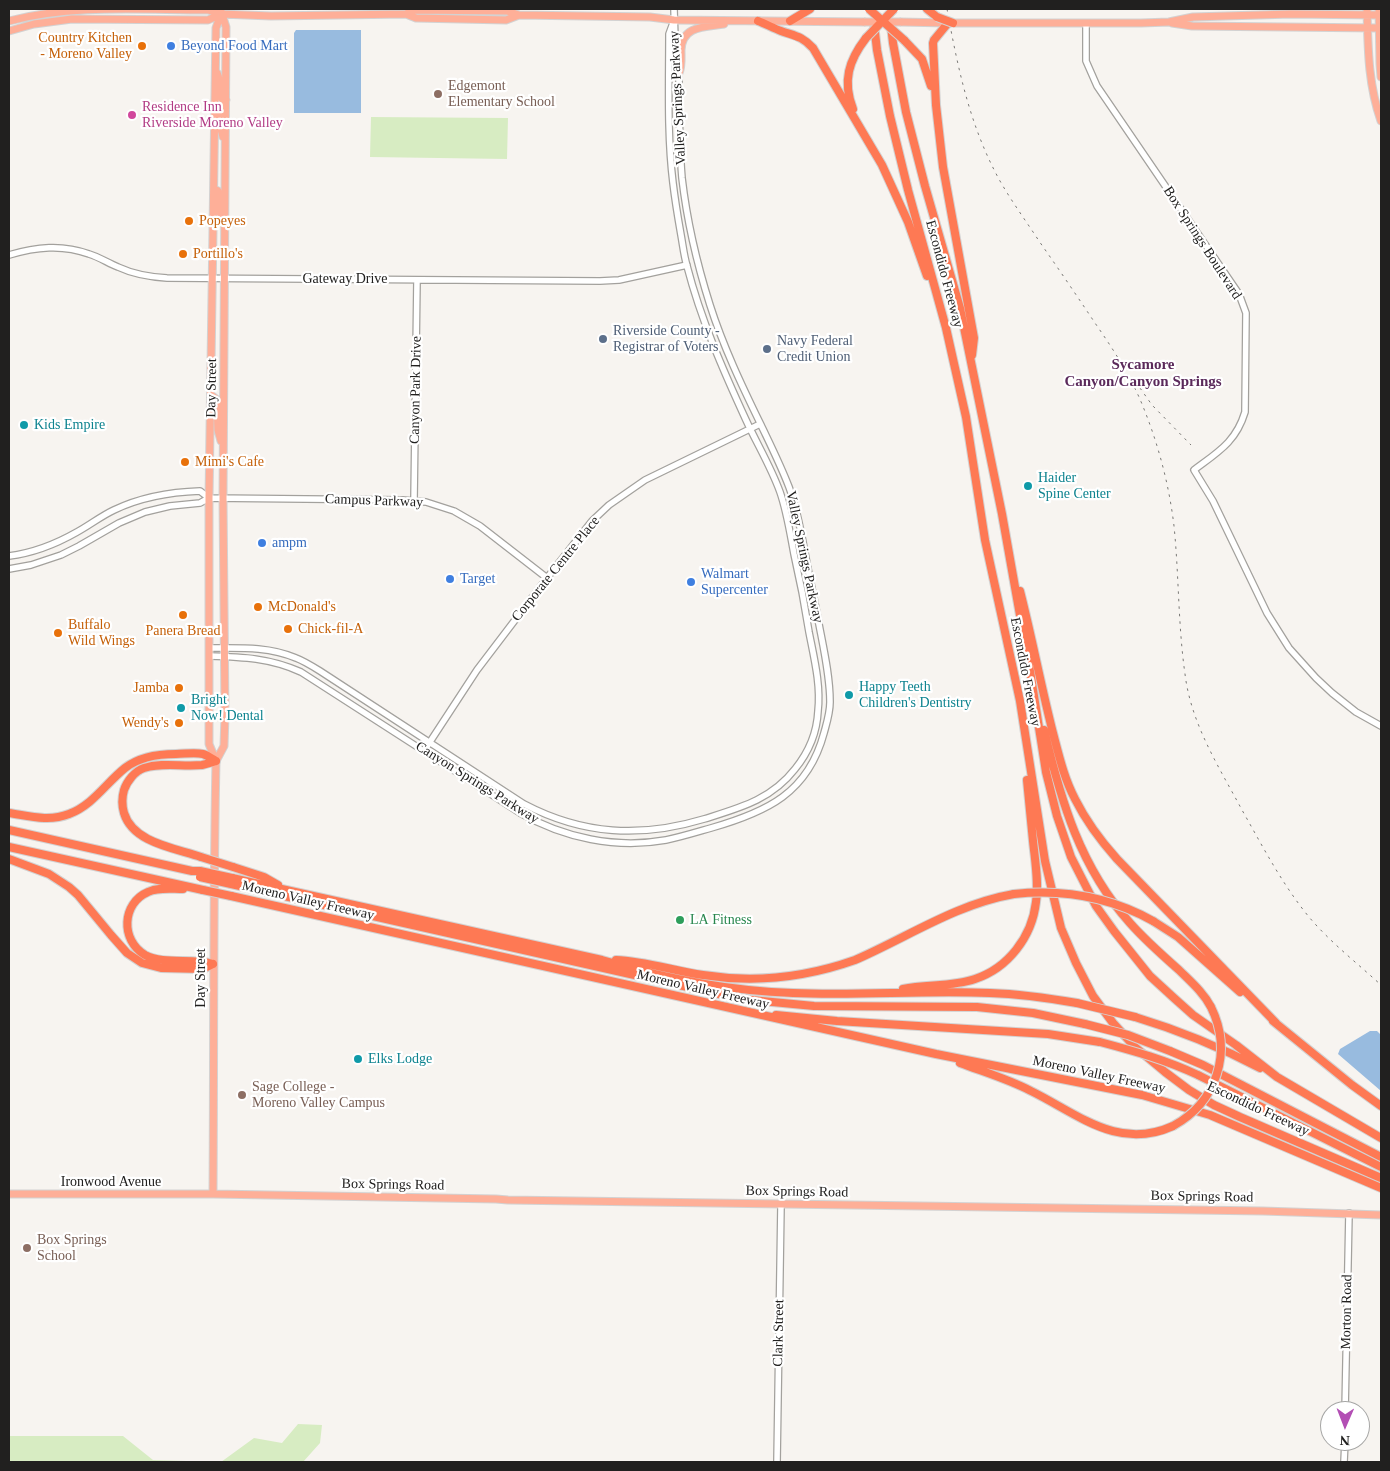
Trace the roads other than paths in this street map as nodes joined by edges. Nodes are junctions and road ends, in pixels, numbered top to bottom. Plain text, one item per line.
1 (120, 9) edge
2 (674, 9) edge
3 (810, 9) edge
4 (871, 9) edge
5 (889, 9) edge
6 (894, 9) edge
7 (927, 9) edge
8 (175, 10) edge
9 (221, 11) edge
10 (1367, 12) edge
11 (1379, 12) edge
12 (72, 19) junction
13 (128, 19) junction
14 (674, 20) junction
15 (938, 20) junction
16 (9, 21) edge
17 (744, 21) junction
18 (758, 21) junction
19 (790, 21) junction
20 (883, 22) junction
21 (1169, 22) junction
22 (950, 23) junction
23 (1086, 23) junction
24 (1368, 28) junction
25 (1378, 28) junction
26 (9, 31) edge
27 (216, 70) junction
28 (679, 73) junction
29 (1381, 77) edge
30 (226, 100) junction
31 (936, 104) junction
32 (215, 108) junction
33 (1381, 121) edge
34 (860, 126) junction
35 (226, 144) junction
36 (214, 189) junction
37 (226, 220) junction
38 (9, 255) edge
39 (687, 265) junction
40 (213, 278) junction
41 (225, 279) junction
42 (417, 280) junction
43 (946, 328) junction
44 (971, 362) junction
45 (211, 395) junction
46 (760, 424) junction
47 (750, 429) junction
48 (223, 452) junction
49 (209, 498) junction
50 (223, 498) junction
51 (414, 500) junction
52 (1002, 514) junction
53 (9, 556) edge
54 (9, 569) edge
55 (547, 578) junction
56 (224, 648) junction
57 (209, 652) junction
58 (224, 656) junction
59 (1031, 677) junction
60 (1020, 701) junction
61 (1381, 726) edge
62 (430, 742) junction
63 (424, 751) junction
64 (216, 761) junction
65 (778, 788) joint
66 (786, 794) joint
67 (9, 813) edge
68 (9, 830) edge
69 (9, 847) edge
70 (9, 859) edge
71 (232, 881) junction
72 (284, 889) junction
73 (200, 890) junction
74 (602, 960) junction
75 (213, 964) junction
76 (883, 993) junction
77 (742, 1011) junction
78 (1276, 1023) junction
79 (936, 1054) junction
80 (1277, 1077) junction
81 (1381, 1106) edge
82 (1381, 1138) edge
83 (1381, 1157) edge
84 (1381, 1167) edge
85 (1381, 1178) edge
86 (1381, 1188) edge
87 (9, 1194) edge
88 (213, 1194) junction
89 (781, 1205) junction
90 (1349, 1213) junction
91 (1381, 1215) edge
92 (1345, 1401) edge
93 (777, 1462) edge

1 - 8 main road
1 - 12 main road
1 - 16 main road
2 - 14 street
3 - 19 highway
4 - 20 highway, bridge
4 - 43 highway, Escondido Freeway
5 - 44 highway, Escondido Freeway
6 - 20 highway, bridge
7 - 15 highway
8 - 9 main road
8 - 13 main road
9 - 13 main road
9 - 14 main road
9 - 27 main road, Day Street
9 - 30 main road, Day Street
10 - 11 main road
10 - 21 main road
10 - 24 main road
11 - 25 main road
12 - 13 main road
12 - 26 main road
14 - 17 main road
14 - 28 street, Valley Springs Parkway
14 - 39 street, Valley Springs Parkway
15 - 20 main road, bridge
15 - 22 highway, bridge
17 - 18 main road
17 - 28 main road
18 - 19 main road
18 - 34 highway
19 - 20 main road, bridge
20 - 31 highway, bridge
20 - 34 highway, bridge
21 - 23 main road
21 - 24 main road
22 - 23 main road
22 - 31 highway
23 - 61 street, Box Springs Boulevard
24 - 25 main road
24 - 33 main road
25 - 29 main road
27 - 30 main road
27 - 32 main road, Day Street
28 - 46 street, Valley Springs Parkway
30 - 35 main road, Day Street
31 - 44 highway
32 - 35 main road
32 - 36 main road, Day Street
34 - 43 highway
35 - 37 main road, Day Street
36 - 37 main road
36 - 40 main road, Day Street
37 - 41 main road, Day Street
38 - 40 street, Gateway Drive
39 - 42 street, Gateway Drive
39 - 47 street, Valley Springs Parkway
40 - 41 street, Gateway Drive
40 - 45 main road, Day Street
41 - 42 street, Gateway Drive
41 - 48 main road, Day Street
42 - 51 street, Canyon Park Drive
43 - 60 highway, Escondido Freeway
44 - 52 highway, Escondido Freeway
45 - 48 main road
45 - 49 main road, Day Street
46 - 47 street, Corporate Centre Place
46 - 66 street, Valley Springs Parkway
47 - 55 street, Corporate Centre Place
47 - 65 street, Valley Springs Parkway
48 - 50 main road, Day Street
49 - 50 street, Campus Parkway
49 - 53 street, Campus Parkway
49 - 54 street, Campus Parkway
49 - 57 main road, Day Street
50 - 51 street, Campus Parkway
50 - 56 main road, Day Street
51 - 55 street, Campus Parkway
52 - 59 highway, Escondido Freeway
52 - 78 highway
55 - 62 street, Corporate Centre Place
56 - 57 street, Canyon Springs Parkway
56 - 58 main road, Day Street
56 - 62 street, Canyon Springs Parkway
57 - 58 street, Canyon Springs Parkway
57 - 64 main road, Day Street
58 - 63 street, Canyon Springs Parkway
58 - 64 main road, Day Street
59 - 79 highway, bridge
59 - 80 highway, Escondido Freeway
60 - 76 highway
60 - 85 highway, Escondido Freeway
62 - 63 street, Corporate Centre Place
62 - 65 street, Canyon Springs Parkway
63 - 66 street, Canyon Springs Parkway
64 - 67 highway
64 - 72 highway, bridge
64 - 75 main road, Day Street
68 - 71 highway, Moreno Valley Freeway, bridge
69 - 73 highway, Moreno Valley Freeway
70 - 75 highway
71 - 72 highway, Moreno Valley Freeway
71 - 83 highway, bridge
72 - 74 highway, Moreno Valley Freeway
73 - 75 highway
73 - 77 highway, Moreno Valley Freeway, bridge
74 - 76 highway, Moreno Valley Freeway
74 - 78 highway, bridge
75 - 88 main road, Day Street
76 - 80 highway, Moreno Valley Freeway, bridge
77 - 79 highway, Moreno Valley Freeway
77 - 84 highway, bridge
78 - 81 highway
79 - 86 highway, Moreno Valley Freeway
80 - 82 highway, Escondido Freeway
87 - 88 main road, Ironwood Avenue
88 - 89 main road, Box Springs Road
89 - 90 main road, Box Springs Road
89 - 93 street, Clark Street
90 - 91 main road, Box Springs Road
90 - 92 street, Morton Road

